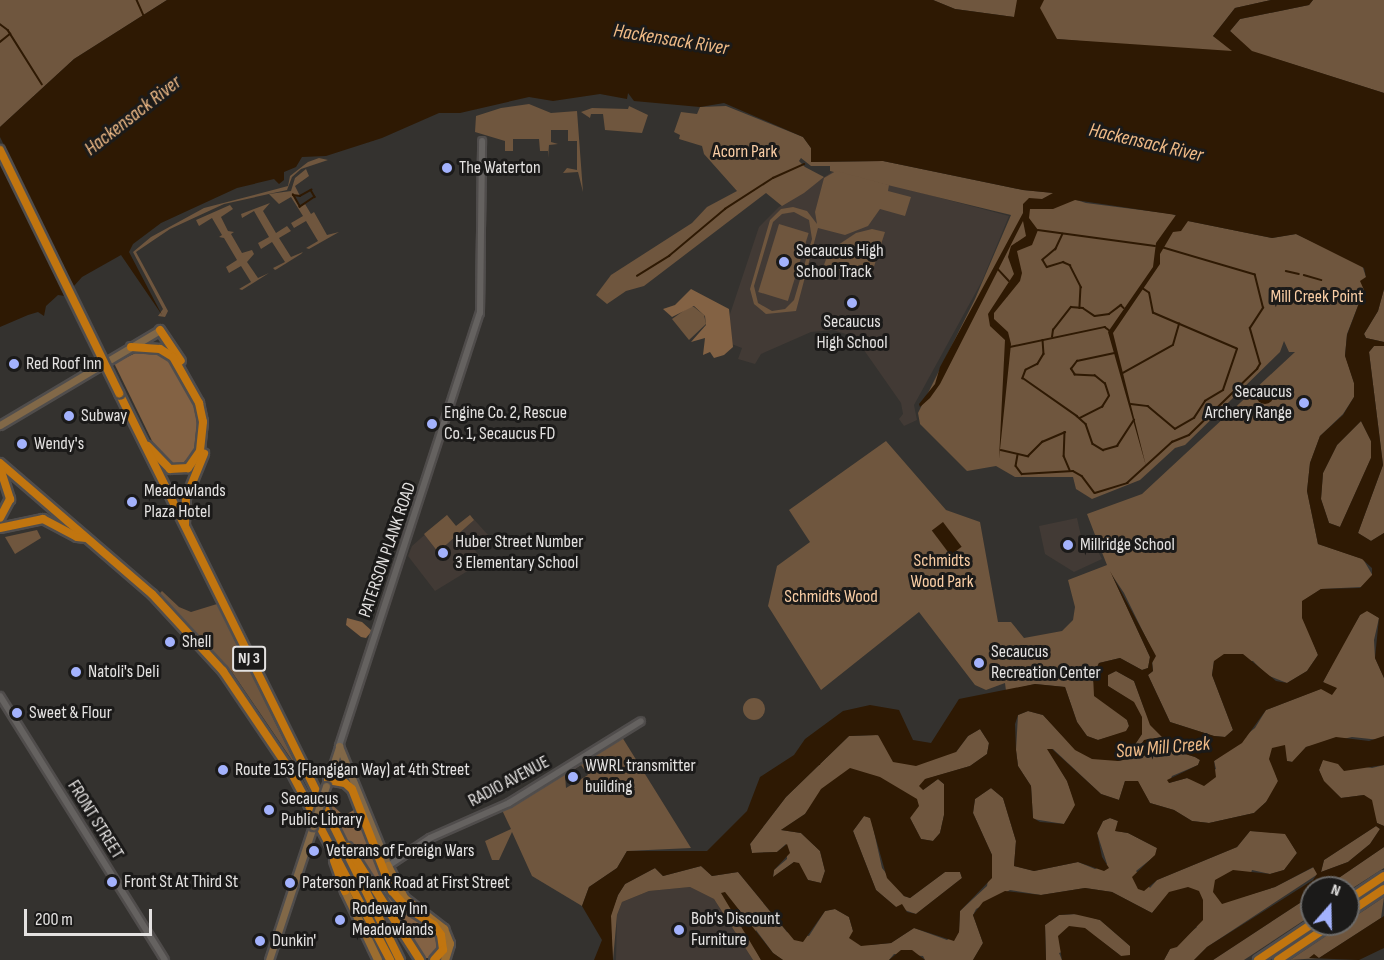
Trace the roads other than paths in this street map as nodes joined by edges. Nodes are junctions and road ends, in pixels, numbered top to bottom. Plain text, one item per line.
1 (482, 141) dead end
2 (0, 150) edge
3 (160, 330) junction
4 (131, 347) junction
5 (177, 364) junction
6 (0, 425) edge
7 (140, 435) junction
8 (0, 463) edge
9 (0, 468) edge
10 (0, 519) edge
11 (0, 528) edge
12 (185, 529) junction
13 (86, 538) junction
14 (0, 696) edge
15 (641, 721) dead end
16 (339, 746) junction
17 (327, 783) junction
18 (315, 790) junction
19 (324, 833) junction
20 (388, 866) junction
21 (1384, 876) edge
22 (1384, 889) edge
23 (345, 891) joint
24 (1360, 892) edge
25 (1360, 905) edge
26 (389, 916) junction
27 (1300, 932) edge
28 (1314, 936) edge
29 (165, 960) edge
30 (269, 960) edge
31 (378, 960) edge
32 (390, 960) edge
33 (400, 960) edge
34 (412, 960) edge
35 (420, 960) edge
36 (434, 960) edge
37 (445, 960) edge
38 (1258, 960) edge
39 (1278, 960) edge

1 - 16 street, PATERSON PLANK ROAD
2 - 7 highway, NJ 3, bridge
3 - 4 main road
3 - 5 highway
3 - 12 highway
4 - 5 highway
4 - 6 main road
5 - 7 highway
7 - 12 highway, NJ 3
8 - 13 highway, NJ 3
9 - 10 highway
11 - 13 highway
12 - 18 highway, NJ 3
13 - 19 highway, NJ 3
14 - 29 street, FRONT STREET
15 - 20 street, RADIO AVENUE
16 - 17 main road, PATERSON PLANK ROAD
16 - 20 main road
17 - 30 main road, PATERSON PLANK ROAD, bridge
17 - 36 highway
18 - 26 highway, NJ 3
18 - 33 highway, NJ 3
19 - 23 highway, NJ 3
19 - 32 highway, NJ 3
20 - 37 main road
21 - 24 highway
22 - 25 highway
23 - 31 main road, NJ 3
26 - 34 highway, NJ 3
26 - 35 highway
27 - 38 highway
28 - 39 highway

